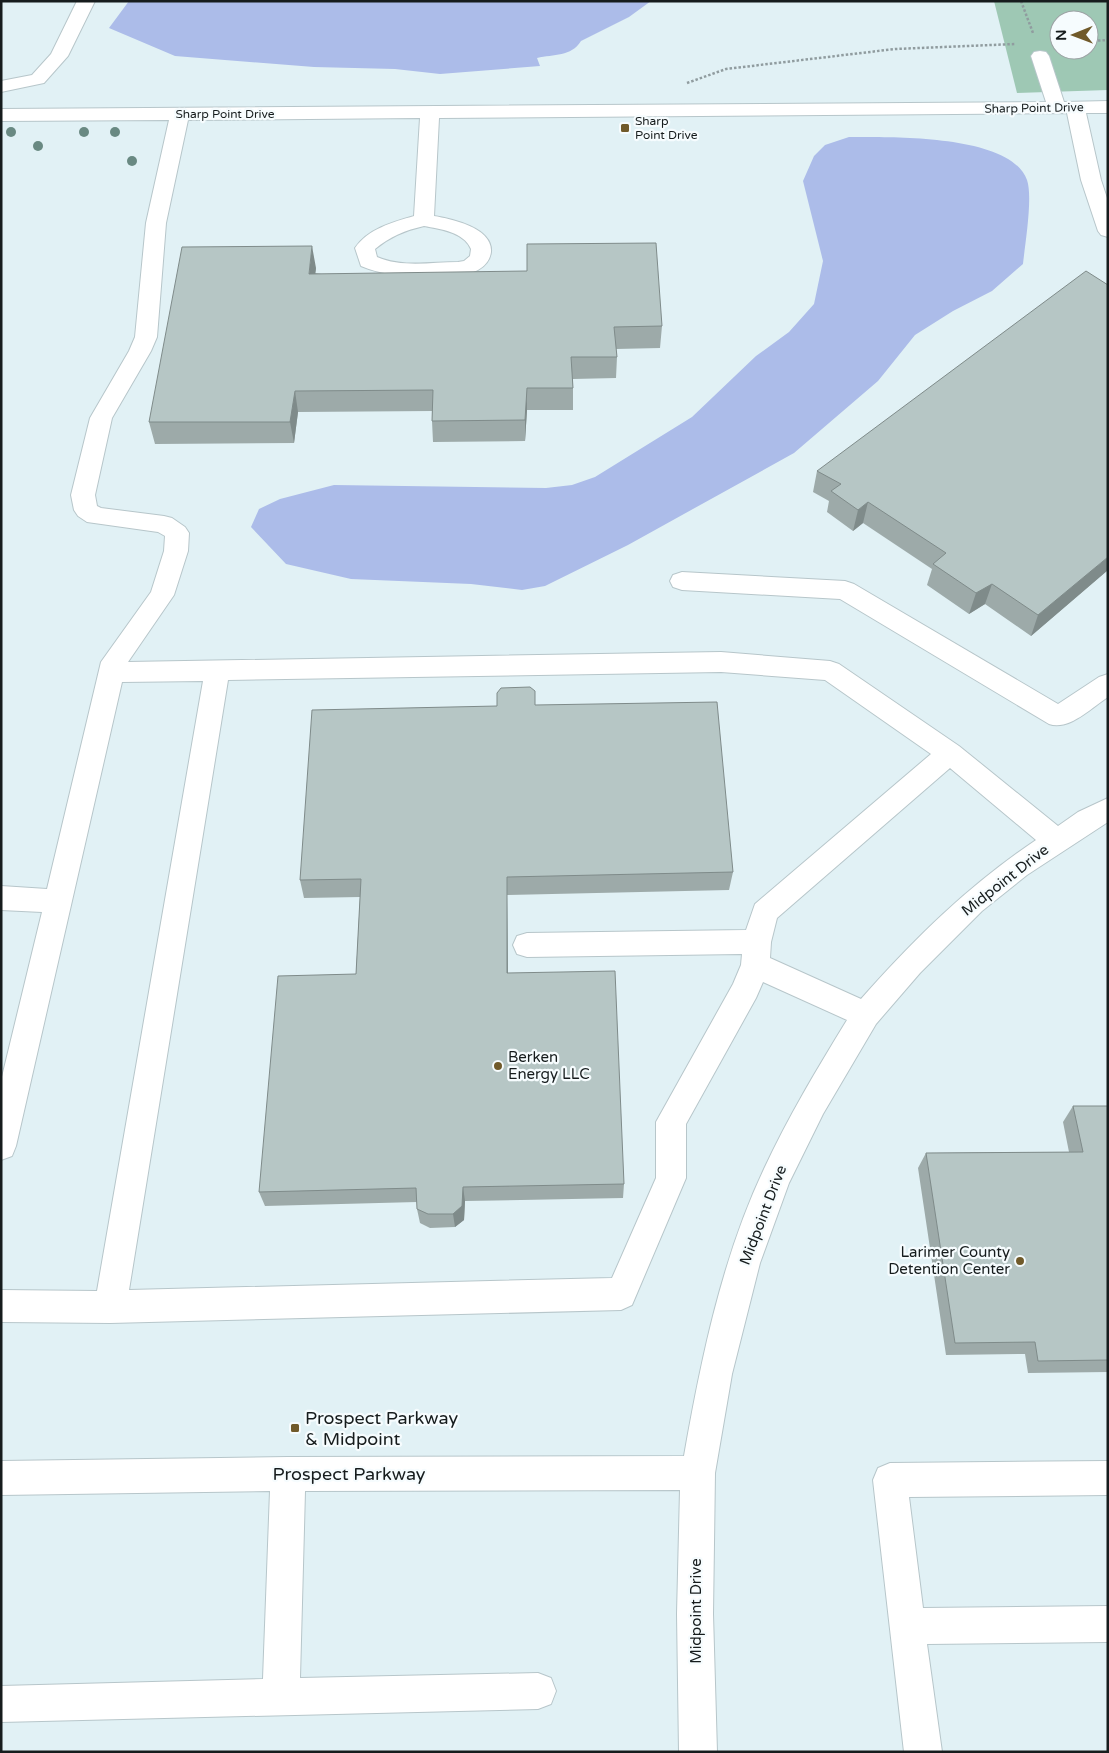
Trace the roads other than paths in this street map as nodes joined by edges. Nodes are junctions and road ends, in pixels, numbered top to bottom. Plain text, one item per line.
1 (86, 1) edge
2 (1040, 56) dead end
3 (1, 87) edge
4 (1108, 107) edge
5 (1066, 108) junction
6 (430, 113) junction
7 (180, 114) junction
8 (1, 115) edge
9 (424, 220) junction
10 (1108, 231) edge
11 (682, 581) dead end
12 (217, 671) junction
13 (112, 672) junction
14 (1108, 684) edge
15 (950, 753) junction
16 (1108, 809) edge
17 (1056, 840) junction
18 (1, 898) edge
19 (59, 901) junction
20 (527, 945) dead end
21 (756, 953) junction
22 (866, 1015) junction
23 (1, 1146) edge
24 (1, 1306) edge
25 (110, 1307) junction
26 (698, 1473) junction
27 (288, 1474) junction
28 (1, 1478) edge
29 (1108, 1478) edge
30 (1108, 1624) edge
31 (907, 1626) junction
32 (538, 1691) dead end
33 (280, 1698) junction
34 (1, 1704) edge
35 (698, 1752) edge
36 (923, 1752) edge

1 - 3 street
2 - 5 street
4 - 5 street, Sharp Point Drive
5 - 6 street, Sharp Point Drive
5 - 10 street
6 - 7 street, Sharp Point Drive
6 - 9 street
7 - 8 street, Sharp Point Drive
7 - 13 street
9 - 9 street
11 - 14 street
12 - 13 street
12 - 15 street
12 - 25 street
13 - 19 street
15 - 17 street
15 - 21 street
16 - 17 street, Midpoint Drive
17 - 22 street, Midpoint Drive
18 - 19 street
19 - 23 street
20 - 21 street
21 - 22 street
21 - 25 street
22 - 26 street, Midpoint Drive
24 - 25 street
26 - 27 street, Prospect Parkway
26 - 35 street, Midpoint Drive
27 - 28 street, Prospect Parkway
27 - 33 street
29 - 31 street
30 - 31 street
31 - 36 street
32 - 33 street
33 - 34 street

